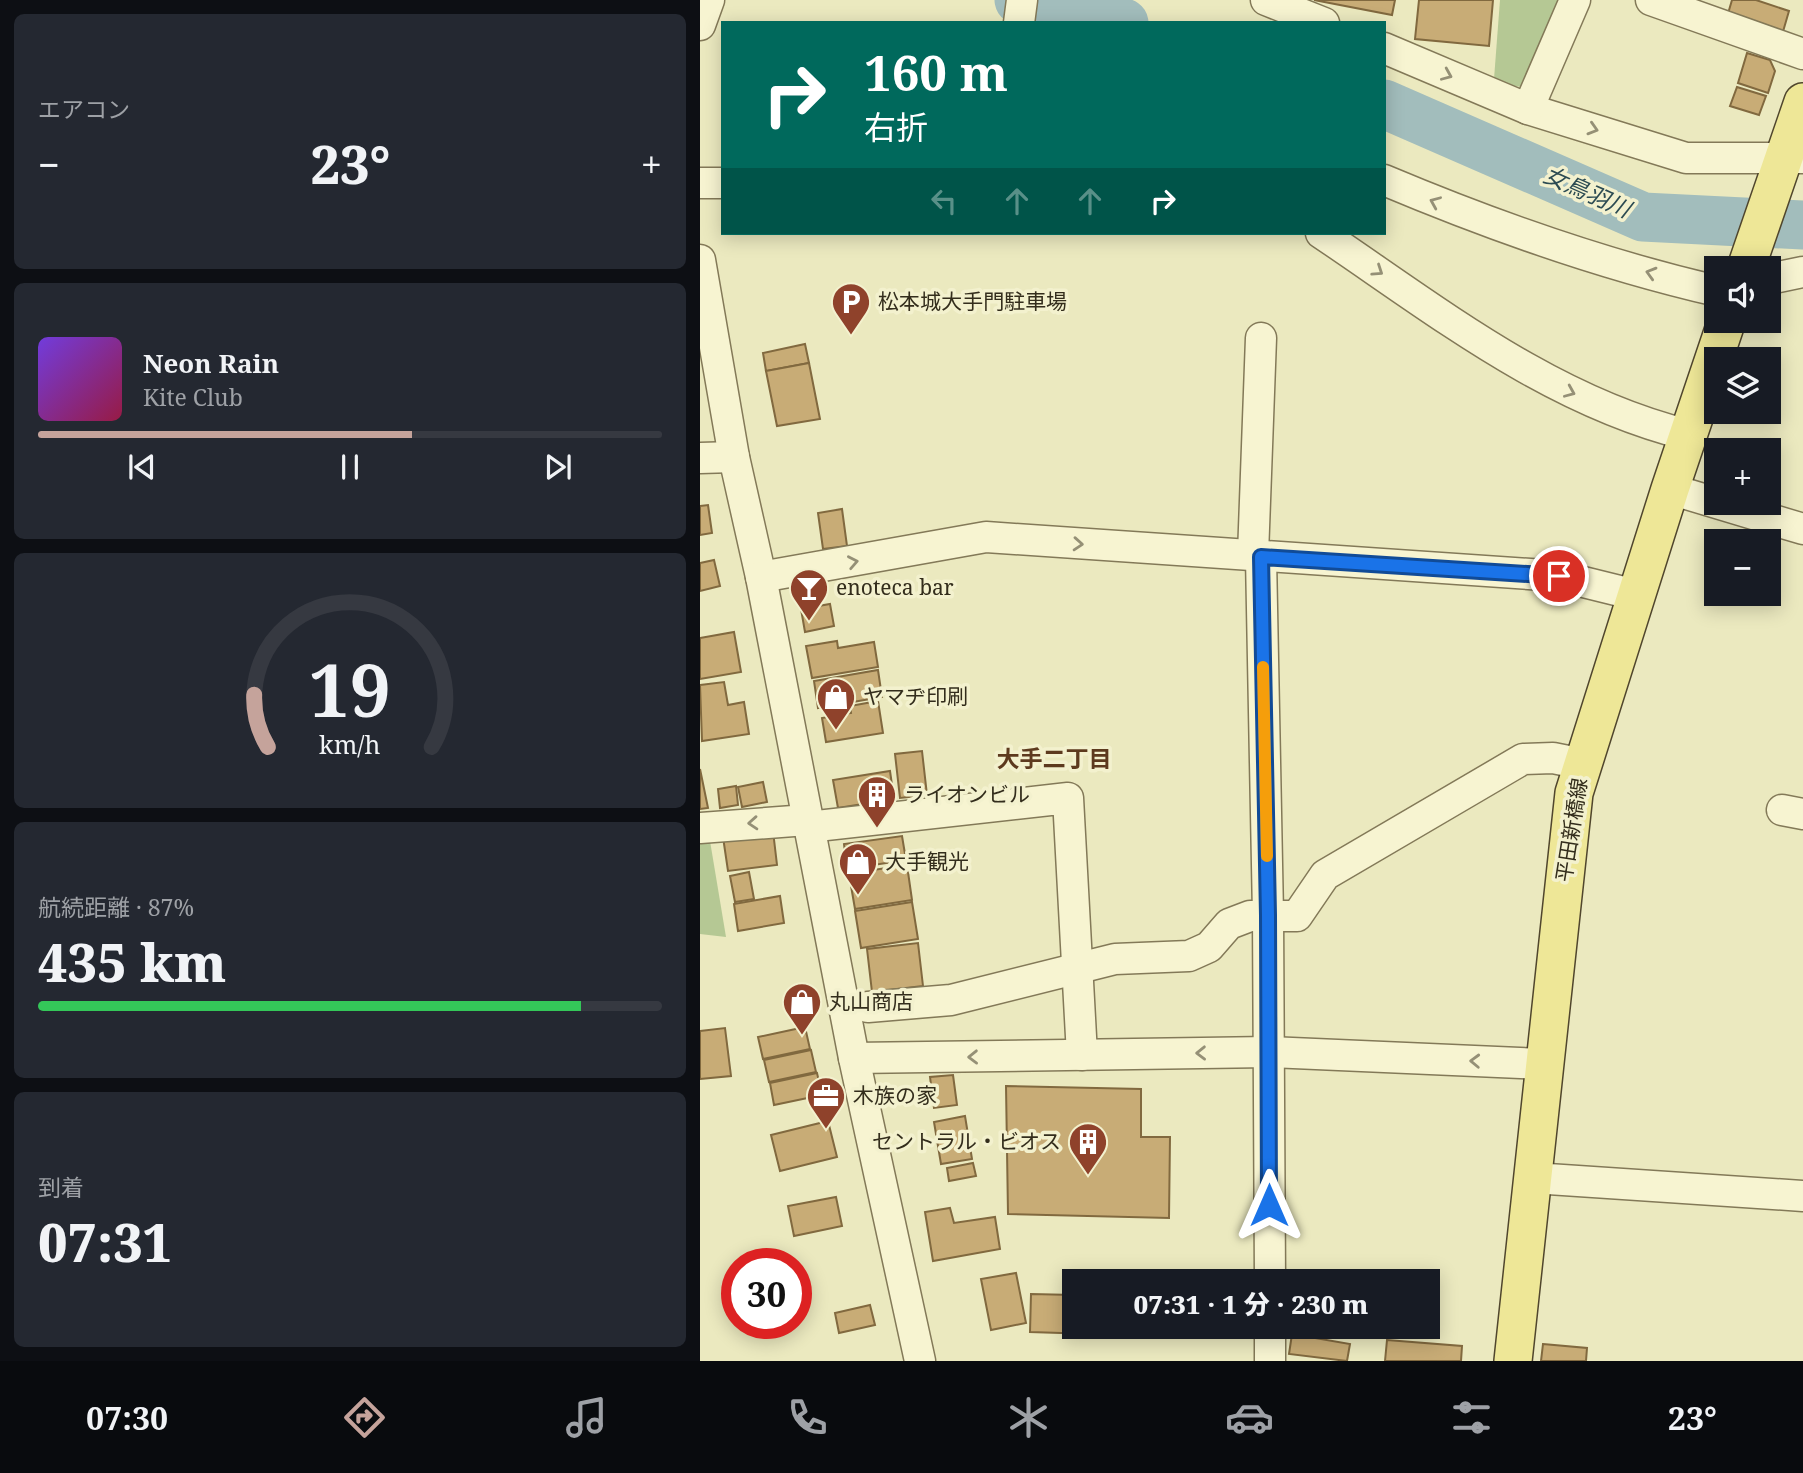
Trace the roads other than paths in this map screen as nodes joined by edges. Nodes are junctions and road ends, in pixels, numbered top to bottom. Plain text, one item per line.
1 (1022, 0) edge
2 (1575, 0) edge
3 (1651, 0) edge
4 (1283, 3) edge
5 (1019, 21) edge
6 (1320, 21) edge
7 (1386, 49) edge
8 (1803, 54) edge
9 (1803, 102) edge
10 (1528, 109) junction
11 (1787, 166) edge
12 (1386, 181) edge
13 (700, 183) edge
14 (721, 183) edge
15 (1324, 235) edge
16 (1751, 256) edge
17 (700, 260) edge
18 (1803, 272) edge
19 (1781, 277) edge
20 (1704, 287) edge
21 (1723, 333) edge
22 (1261, 338) dead end
23 (1688, 435) junction
24 (734, 457) junction
25 (700, 458) edge
26 (1670, 489) junction
27 (1803, 528) edge
28 (1257, 556) junction
29 (761, 578) junction
30 (1636, 595) junction
31 (1583, 764) junction
32 (807, 824) junction
33 (700, 828) edge
34 (1268, 915) junction
35 (1077, 966) junction
36 (868, 1007) dead end
37 (1269, 1052) junction
38 (1082, 1055) junction
39 (854, 1058) junction
40 (1543, 1064) junction
41 (1532, 1178) junction
42 (1803, 1196) edge
43 (1270, 1269) edge
44 (1270, 1339) edge
45 (920, 1361) edge
46 (1270, 1361) edge
47 (1513, 1361) edge

1 - 5 street
2 - 10 street
3 - 8 street
4 - 6 street
7 -> 10 street
9 - 11 main road
10 -> 11 street
11 - 16 main road
20 -> 12 street
13 - 14 street
15 -> 23 street
17 - 24 street
18 - 19 street
21 - 23 main road, 平田新橋線
22 - 28 street
23 - 26 main road, 平田新橋線
24 - 25 street
24 - 29 street
26 - 27 street
26 - 30 main road, 平田新橋線
29 -> 28 street
28 - 30 street
28 - 34 street
29 - 32 street
30 - 31 main road, 平田新橋線
31 - 34 street
31 - 40 main road, 平田新橋線
32 -> 33 street
32 - 35 street
32 - 39 street
34 - 35 street
34 - 37 street
35 - 36 street
35 - 38 street
37 -> 38 street
40 -> 37 street
37 - 43 street
38 -> 39 street
39 - 45 street
40 - 41 main road, 平田新橋線
41 - 42 street
41 - 47 main road, 平田新橋線
44 - 46 street

